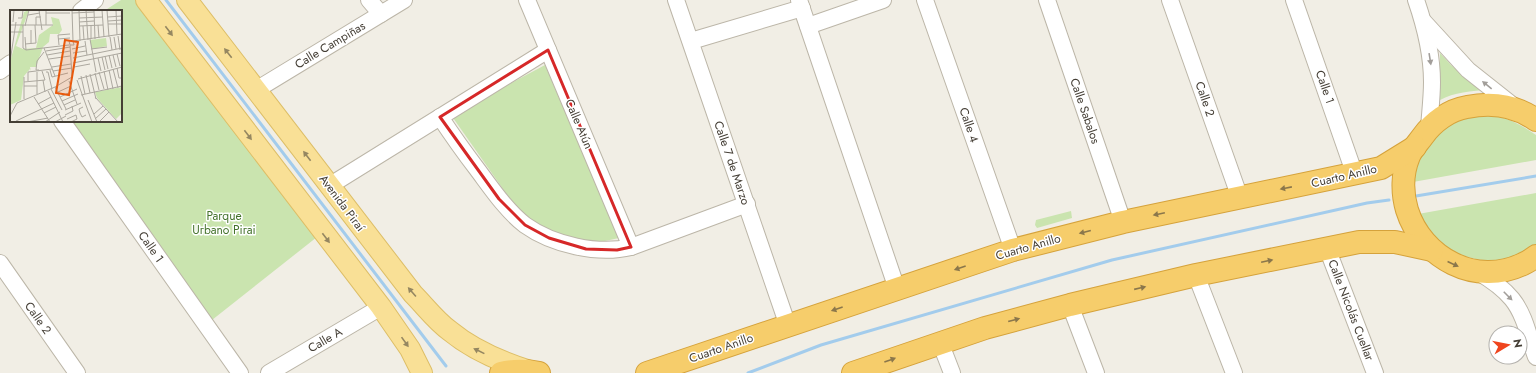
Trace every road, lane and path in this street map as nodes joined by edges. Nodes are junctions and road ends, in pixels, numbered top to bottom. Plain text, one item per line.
1 (96, 0) edge
2 (146, 0) edge
3 (187, 0) edge
4 (369, 0) edge
5 (404, 0) edge
6 (527, 0) edge
7 (676, 0) edge
8 (883, 0) edge
9 (925, 0) edge
10 (1047, 0) edge
11 (1170, 0) edge
12 (1294, 0) edge
13 (1416, 0) edge
14 (800, 4) edge
15 (82, 10) edge
16 (381, 14) junction
17 (1423, 21) junction
18 (808, 26) junction
19 (690, 41) junction
20 (548, 50) junction
21 (10, 64) edge
22 (0, 71) edge
23 (256, 90) junction
24 (1530, 116) edge
25 (440, 117) junction
26 (63, 122) edge
27 (1428, 128) junction
28 (1415, 147) junction
29 (1355, 175) junction
30 (329, 186) junction
31 (1240, 198) junction
32 (747, 204) junction
33 (1122, 222) junction
34 (631, 247) junction
35 (1327, 248) junction
36 (1013, 250) junction
37 (1432, 250) junction
38 (1536, 256) edge
39 (0, 263) edge
40 (1478, 272) junction
41 (1196, 275) junction
42 (897, 289) junction
43 (1070, 305) junction
44 (381, 307) junction
45 (788, 326) junction
46 (940, 342) junction
47 (1536, 357) edge
48 (534, 372) edge
49 (76, 373) edge
50 (240, 373) edge
51 (269, 373) edge
52 (422, 373) edge
53 (501, 373) edge
54 (648, 373) edge
55 (853, 373) edge
56 (952, 373) edge
57 (1096, 373) edge
58 (1234, 373) edge
59 (1375, 373) edge

1 - 15 street
2 -> 44 main road
23 -> 3 main road, Avenida Piraí
4 - 16 street
5 - 16 street, Calle Campiñas
6 - 20 street, Calle Atún
7 - 19 street, Calle 7 de Marzo
8 - 18 street
9 - 36 street, Calle 4
10 - 33 street, Calle Sabalos
11 - 31 street, Calle 2
12 - 29 street, Calle 1
13 - 17 street
14 - 18 street
14 - 19 street
16 - 23 street, Calle Campiñas
24 -> 17 street
17 -> 27 street
18 - 42 street
19 - 32 street, Calle 7 de Marzo
20 - 25 street
20 - 34 street, Calle Atún
21 - 22 street
30 -> 23 main road, Avenida Piraí
24 - 27 highway
25 - 30 street
25 - 34 street
26 - 50 street, Calle 1
27 - 28 highway
28 - 29 highway, Cuarto Anillo
28 - 37 highway
29 -> 31 highway, Cuarto Anillo
48 -> 30 main road, Avenida Piraí
31 -> 33 highway, Cuarto Anillo
32 - 34 street
32 - 45 street, Calle 7 de Marzo
33 -> 36 highway, Cuarto Anillo
35 - 37 highway
41 -> 35 highway
35 - 59 street, Calle Nicolás Cuellar
36 -> 42 highway, Cuarto Anillo
37 -> 40 highway
38 - 40 highway
39 - 49 street, Calle 2
40 -> 47 street
43 -> 41 highway
41 - 58 street
42 -> 45 highway, Cuarto Anillo
46 -> 43 highway
43 - 57 street
44 - 51 street, Calle A
44 -> 52 main road
45 - 54 highway, Cuarto Anillo
55 -> 46 highway
46 - 56 street
48 - 53 highway

